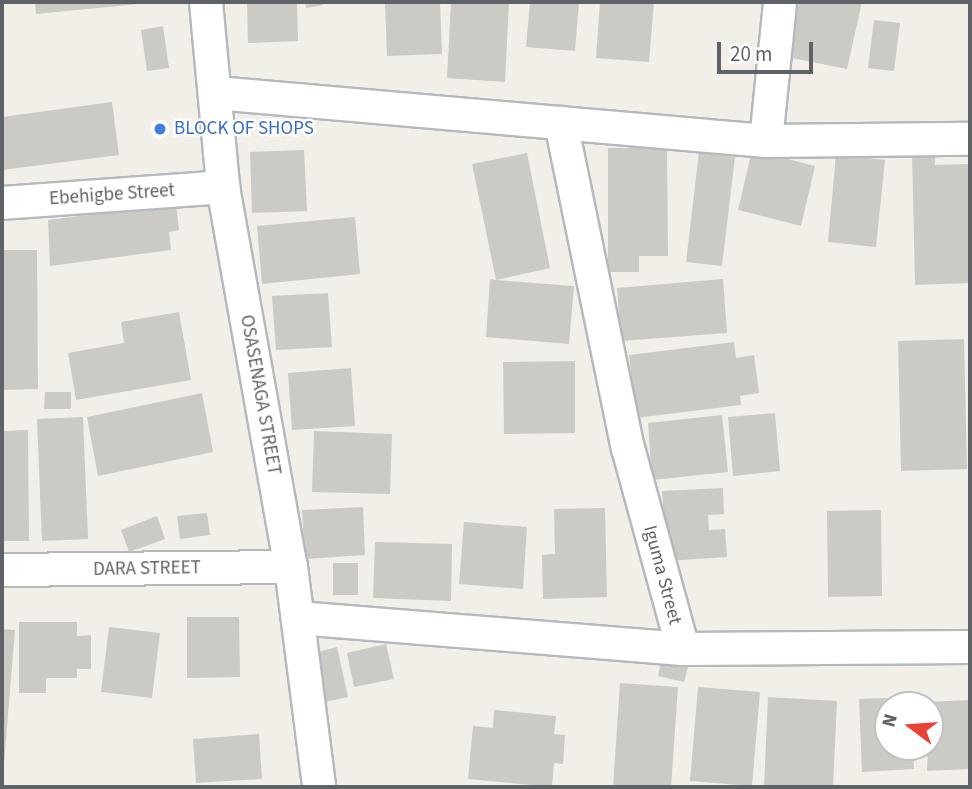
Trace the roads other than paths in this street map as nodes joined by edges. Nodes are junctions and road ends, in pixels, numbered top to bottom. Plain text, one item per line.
1 (206, 2) edge
2 (780, 2) edge
3 (216, 93) junction
4 (561, 123) junction
5 (970, 139) edge
6 (766, 141) junction
7 (223, 187) junction
8 (2, 204) edge
9 (291, 567) junction
10 (2, 570) edge
11 (298, 618) junction
12 (970, 647) edge
13 (683, 649) junction
14 (319, 787) edge

1 - 3 street, OSASENAGA STREET
2 - 6 street
3 - 4 street
3 - 7 street, OSASENAGA STREET
4 - 6 street
4 - 13 street, Iguma Street
5 - 6 street
7 - 8 street, Ebehigbe Street
7 - 9 street, OSASENAGA STREET
9 - 10 street, DARA STREET
9 - 11 street, OSASENAGA STREET
11 - 13 street, Iguma Street
11 - 14 street, OSASENAGA STREET
12 - 13 street

